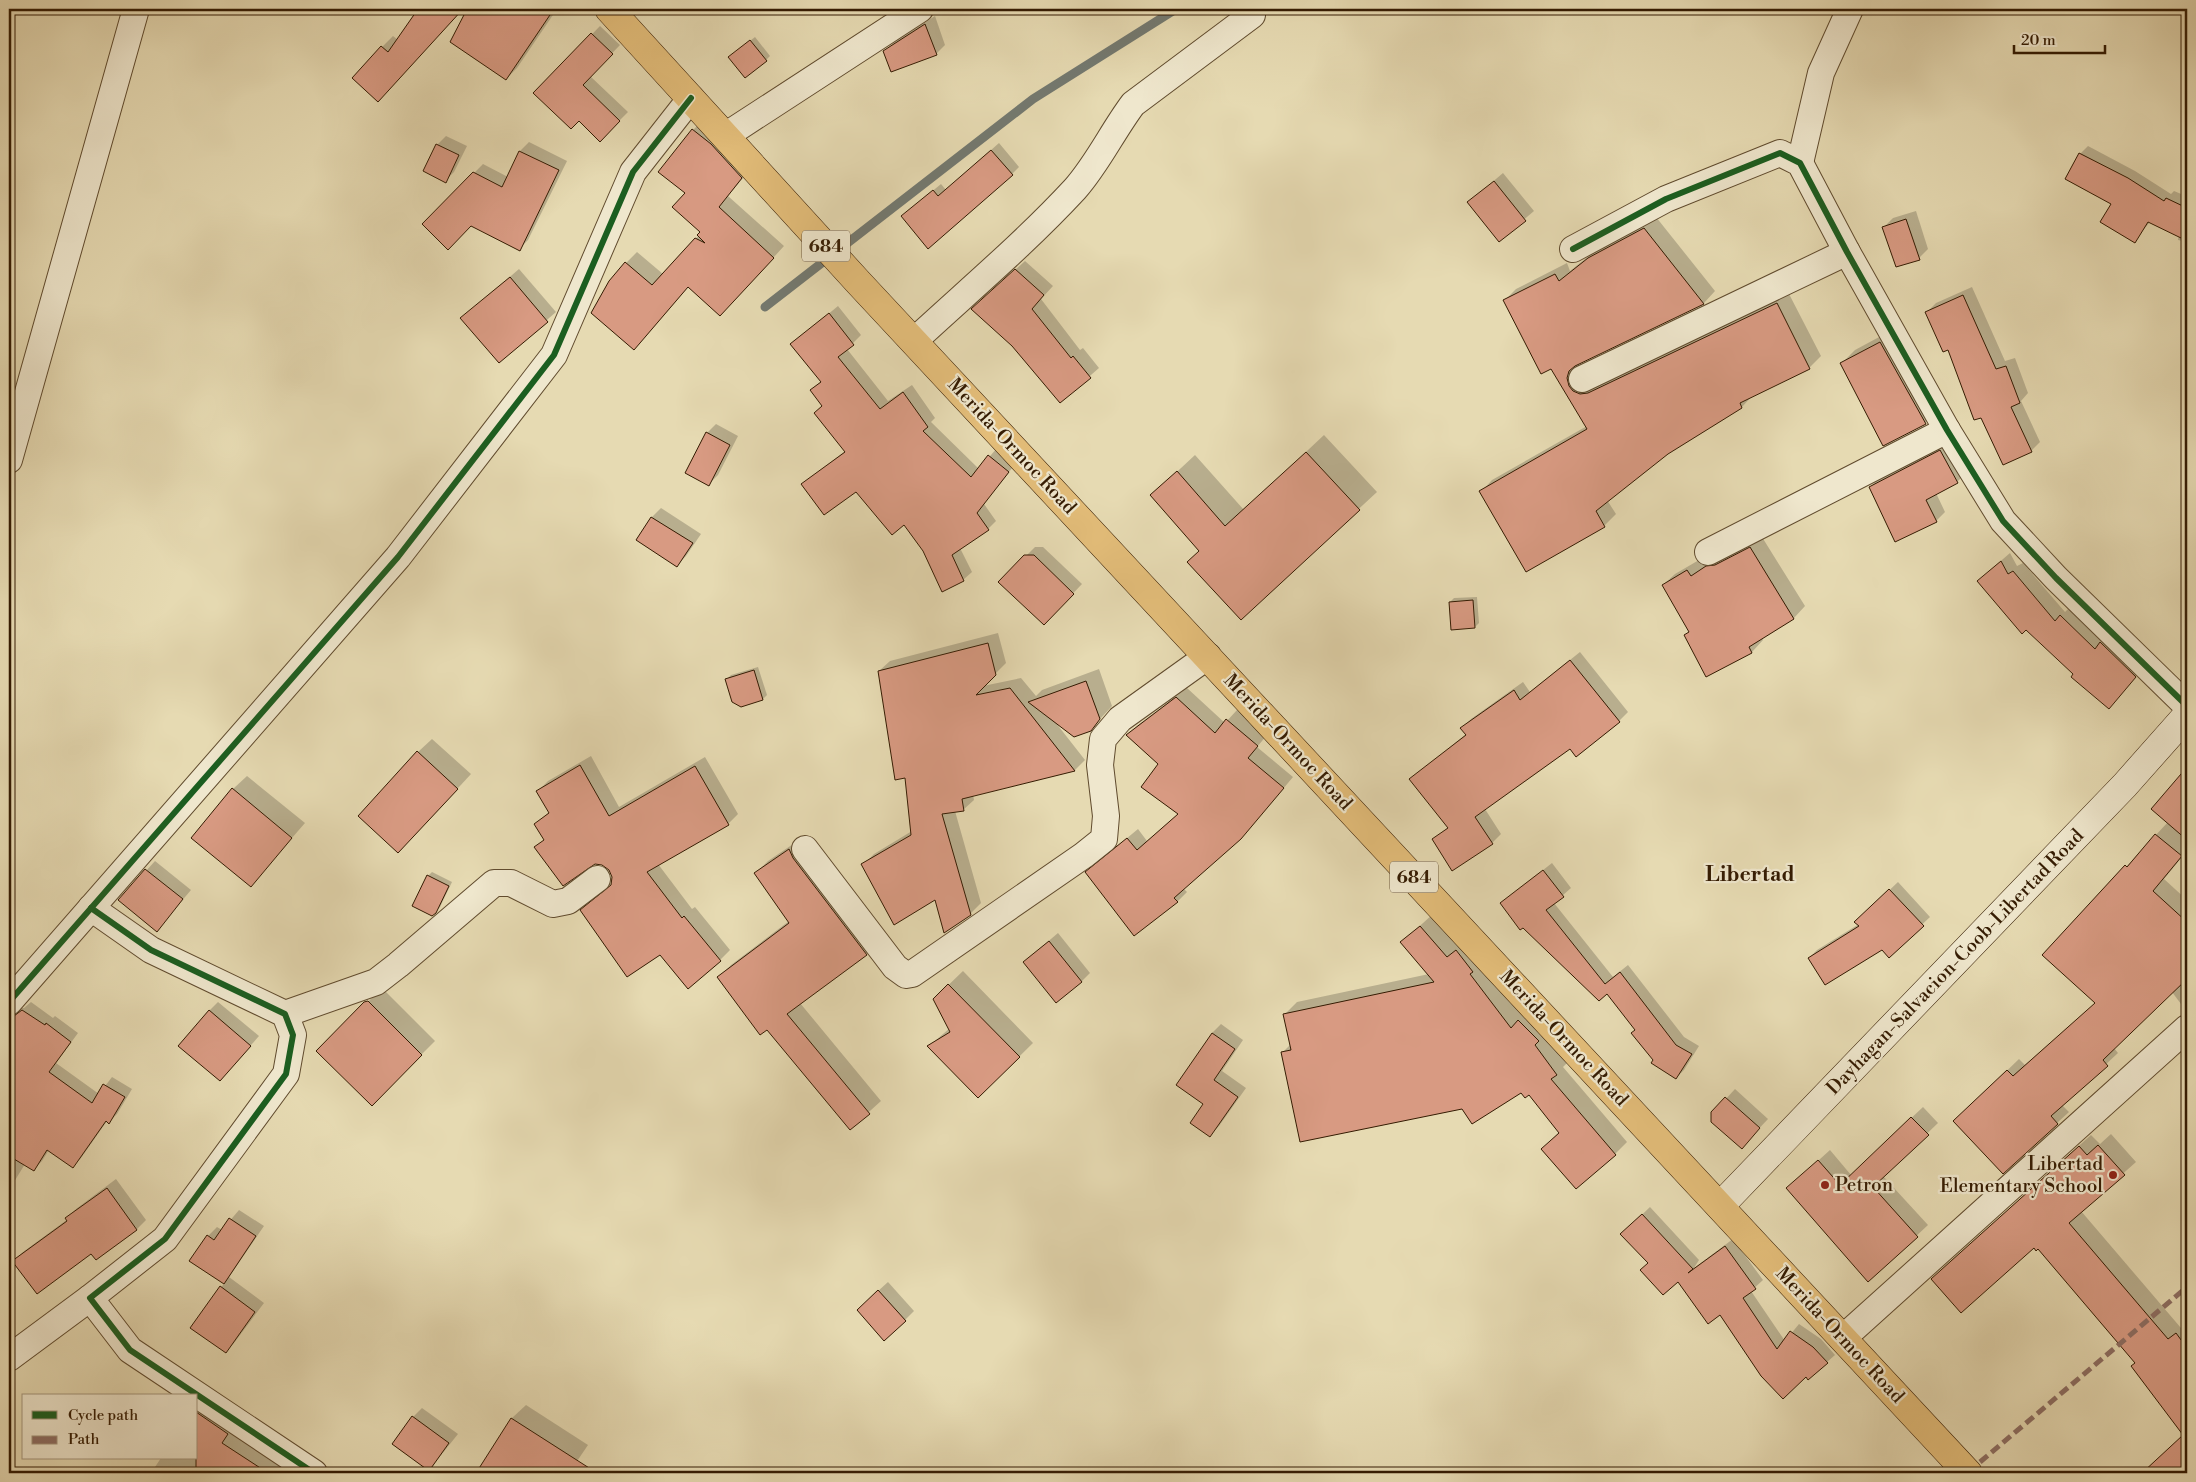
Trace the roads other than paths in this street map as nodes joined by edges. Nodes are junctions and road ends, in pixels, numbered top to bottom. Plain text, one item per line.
1 (136, 9) edge
2 (609, 9) edge
3 (920, 9) edge
4 (1850, 9) edge
5 (1252, 15) dead end
6 (691, 98) junction
7 (725, 136) junction
8 (1800, 163) junction
9 (1573, 249) dead end
10 (1847, 252) junction
11 (914, 341) junction
12 (1582, 379) dead end
13 (1947, 430) junction
14 (9, 460) edge
15 (1708, 552) dead end
16 (1208, 656) junction
17 (2187, 706) edge
18 (2187, 715) edge
19 (805, 849) dead end
20 (597, 879) dead end
21 (91, 908) junction
22 (9, 1002) edge
23 (285, 1014) junction
24 (2187, 1028) edge
25 (1720, 1206) junction
26 (90, 1298) junction
27 (1843, 1338) junction
28 (9, 1358) edge
29 (196, 1394) edge
30 (198, 1395) edge
31 (314, 1473) edge
32 (1968, 1473) edge

1 - 14 street
2 - 6 highway, Merida-Ormoc Road / 684
3 - 7 street
4 - 8 street
5 - 11 street
6 - 7 highway, Merida-Ormoc Road / 684
6 - 21 street
7 - 11 highway, Merida-Ormoc Road / 684
8 - 9 street
8 - 10 street
10 - 12 street
10 - 13 street
11 - 16 highway, Merida-Ormoc Road / 684
13 - 15 street
13 - 17 street
16 - 19 street
16 - 25 highway, Merida-Ormoc Road / 684
18 - 25 main road, Dayhagan-Salvacion-Coob-Libertad Road
20 - 23 street
21 - 22 street
21 - 23 street
23 - 26 street
24 - 27 street
25 - 27 highway, Merida-Ormoc Road / 684
26 - 28 street
26 - 29 street
27 - 32 highway, Merida-Ormoc Road / 684
30 - 31 street

